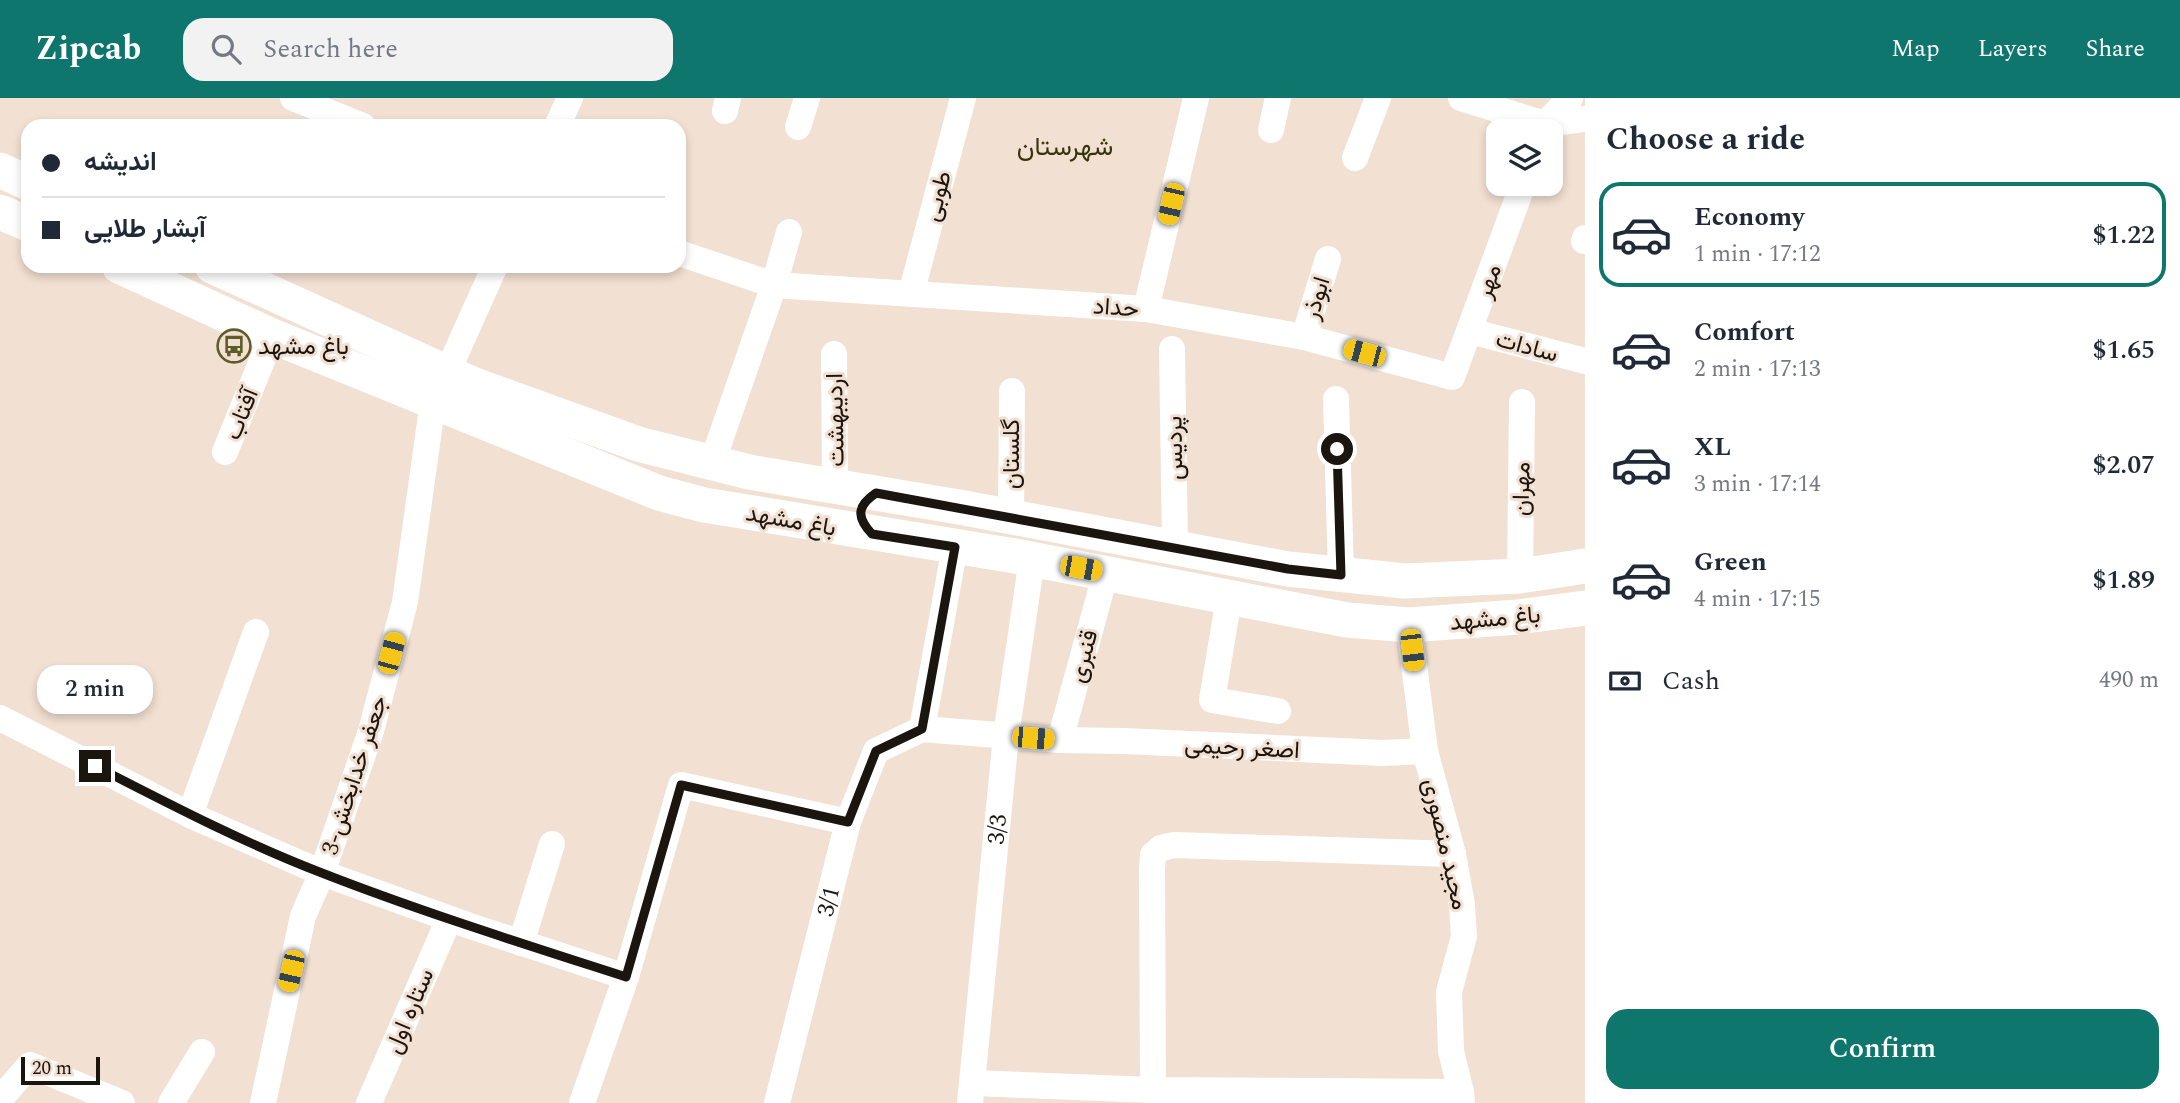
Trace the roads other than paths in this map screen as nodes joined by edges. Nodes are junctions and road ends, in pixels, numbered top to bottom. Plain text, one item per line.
1 (293, 98) edge
2 (570, 98) edge
3 (807, 98) edge
4 (963, 98) edge
5 (1196, 98) edge
6 (1278, 98) edge
7 (1378, 98) edge
8 (1461, 98) edge
9 (1570, 98) edge
10 (346, 119) edge
11 (560, 119) edge
12 (1519, 119) edge
13 (1552, 119) edge
14 (1585, 119) edge
15 (1563, 124) edge
16 (799, 127) dead end
17 (1271, 130) dead end
18 (1355, 158) dead end
19 (0, 170) edge
20 (21, 180) edge
21 (1519, 196) edge
22 (0, 212) edge
23 (21, 221) edge
24 (789, 232) dead end
25 (686, 255) edge
26 (1328, 259) dead end
27 (134, 273) edge
28 (225, 273) edge
29 (492, 273) edge
30 (774, 285) junction
31 (911, 294) junction
32 (1146, 309) junction
33 (1470, 331) junction
34 (272, 336) junction
35 (1304, 337) junction
36 (1172, 349) dead end
37 (834, 354) dead end
38 (1585, 362) edge
39 (1452, 377) joint
40 (440, 387) junction
41 (1012, 391) dead end
42 (1335, 400) dead end
43 (1522, 402) dead end
44 (225, 452) dead end
45 (712, 463) junction
46 (796, 481) junction
47 (835, 487) junction
48 (876, 493) junction
49 (1011, 517) junction
50 (795, 521) junction
51 (872, 534) junction
52 (955, 547) junction
53 (1175, 547) junction
54 (1031, 559) junction
55 (1585, 566) edge
56 (1106, 572) junction
57 (1341, 575) junction
58 (1520, 576) junction
59 (1228, 598) junction
60 (1585, 608) edge
61 (1409, 625) junction
62 (256, 632) dead end
63 (1278, 711) dead end
64 (0, 718) edge
65 (922, 729) junction
66 (1006, 736) junction
67 (1060, 740) junction
68 (1424, 751) junction
69 (190, 815) junction
70 (848, 822) junction
71 (552, 844) dead end
72 (1453, 854) junction
73 (322, 873) junction
74 (449, 919) junction
75 (522, 943) junction
76 (626, 977) junction
77 (202, 1052) dead end
78 (1153, 1090) junction
79 (972, 1093) edge
80 (1462, 1098) edge
81 (0, 1099) edge
82 (122, 1103) edge
83 (171, 1103) edge
84 (263, 1103) edge
85 (369, 1103) edge
86 (582, 1103) edge
87 (777, 1103) edge

1 - 10 street
2 - 11 street
3 - 16 street
4 - 31 street, طوبی
5 - 32 street
6 - 17 street
7 - 18 street
8 - 12 street
9 - 13 street
14 - 15 street
19 - 20 main road
21 - 33 street, مهر
22 - 23 main road
24 - 30 street
25 - 30 street, حداد
26 - 35 street, ابوذر
27 - 34 main road, باغ مشهد
28 - 40 main road, باغ مشهد
29 - 40 street, جعفر خدابخش-3
30 - 31 street, حداد
30 - 45 street
31 - 32 street, حداد
32 - 35 street, حداد
33 - 38 street, سادات
33 - 39 street, مهر
34 - 40 main road, باغ مشهد
34 - 44 street, آفتاب
35 - 39 street, حداد
36 - 53 street, پردیس
37 - 47 street, اردیبهشت
40 - 45 main road, باغ مشهد
40 - 50 main road, باغ مشهد
40 - 73 street, جعفر خدابخش-3
41 - 49 street, گلستان
42 - 57 street
43 - 58 street, مهران
45 - 46 main road, باغ مشهد
46 - 47 main road, باغ مشهد
46 - 50 main road
47 - 48 main road, باغ مشهد
48 - 49 main road, باغ مشهد
48 - 51 main road
49 - 53 main road, باغ مشهد
50 - 51 main road, باغ مشهد
51 - 52 main road, باغ مشهد
52 - 54 main road, باغ مشهد
52 - 65 street
53 - 57 main road, باغ مشهد
54 - 56 main road, باغ مشهد
54 - 66 street, 3/3
55 - 58 main road, باغ مشهد
56 - 59 main road, باغ مشهد
56 - 67 street, قنبری
57 - 58 main road, باغ مشهد
59 - 61 main road, باغ مشهد
59 - 63 street
60 - 61 main road, باغ مشهد
61 - 68 street, مجید منصوری
62 - 69 street
64 - 69 street
65 - 66 street, اصغر رحیمی
65 - 70 street, 3/1
66 - 67 street, اصغر رحیمی
66 - 79 street, 3/3
67 - 68 street, اصغر رحیمی
68 - 72 street, مجید منصوری
69 - 73 street
70 - 76 street
70 - 87 street, 3/1
71 - 75 street
72 - 78 street
72 - 80 street, مجید منصوری
73 - 74 street
73 - 84 street, جعفر خدابخش-3
74 - 75 street
74 - 85 street, ستاره اول
75 - 76 street
76 - 86 street
77 - 83 street
78 - 79 street
78 - 80 street
81 - 82 street

